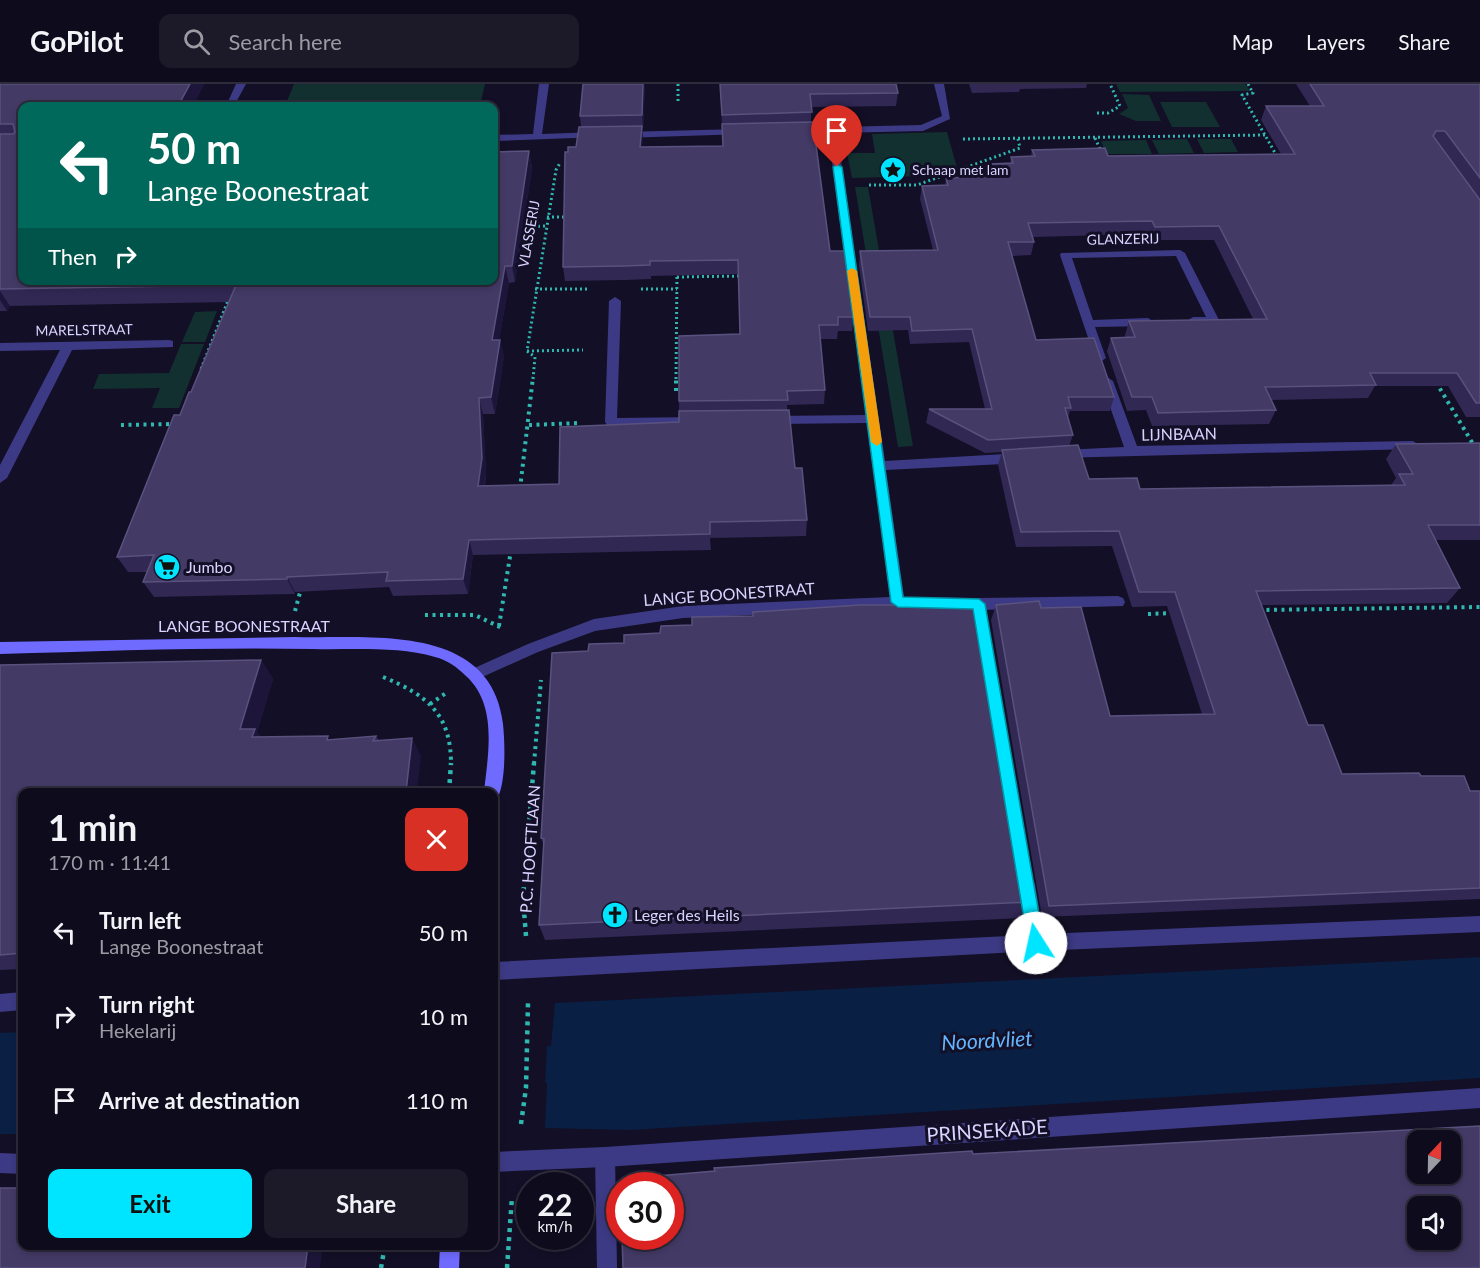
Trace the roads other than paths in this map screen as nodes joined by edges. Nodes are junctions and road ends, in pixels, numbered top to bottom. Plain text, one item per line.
1 (241, 84) edge
2 (544, 84) edge
3 (939, 84) edge
4 (232, 102) edge
5 (832, 130) junction
6 (786, 131) edge
7 (753, 132) edge
8 (605, 135) edge
9 (616, 135) edge
10 (537, 137) junction
11 (498, 138) edge
12 (615, 301) dead end
13 (1179, 321) edge
14 (1156, 322) edge
15 (1088, 324) junction
16 (169, 344) dead end
17 (68, 345) junction
18 (0, 347) edge
19 (874, 419) junction
20 (711, 421) edge
21 (757, 421) edge
22 (1473, 444) edge
23 (1132, 452) junction
24 (1052, 456) edge
25 (1029, 457) edge
26 (880, 466) junction
27 (0, 478) edge
28 (898, 602) junction
29 (1118, 602) road end
30 (0, 648) edge
31 (475, 674) junction
32 (492, 788) edge
33 (1024, 873) edge
34 (1480, 924) edge
35 (1036, 943) junction
36 (498, 971) edge
37 (18, 1001) edge
38 (0, 1003) edge
39 (1480, 1098) edge
40 (605, 1157) junction
41 (498, 1162) edge
42 (0, 1163) edge
43 (18, 1164) edge
44 (450, 1250) edge
45 (449, 1268) edge
46 (607, 1268) edge

1 - 4 street
2 - 10 street
3 - 5 street
5 - 6 street
5 - 19 street
7 - 9 street
8 - 10 street
10 - 11 street
12 - 20 street
13 - 15 street, GLANZERIJ
14 - 15 street
15 - 23 street, GLANZERIJ
16 - 17 street, MARELSTRAAT
17 - 18 street, MARELSTRAAT
17 - 27 street
19 - 21 street
19 - 26 street
22 - 23 street, LIJNBAAN
23 - 24 street, LIJNBAAN
25 - 26 street
26 - 28 street
28 - 29 street, LANGE BOONESTRAAT
28 - 31 street, LANGE BOONESTRAAT
30 - 31 street, LANGE BOONESTRAAT
31 - 32 street
33 - 35 street
34 - 35 street
35 - 36 street
37 - 38 street
39 - 40 street, PRINSEKADE
40 - 41 street, PRINSEKADE
40 - 46 street
42 - 43 street
44 - 45 street

